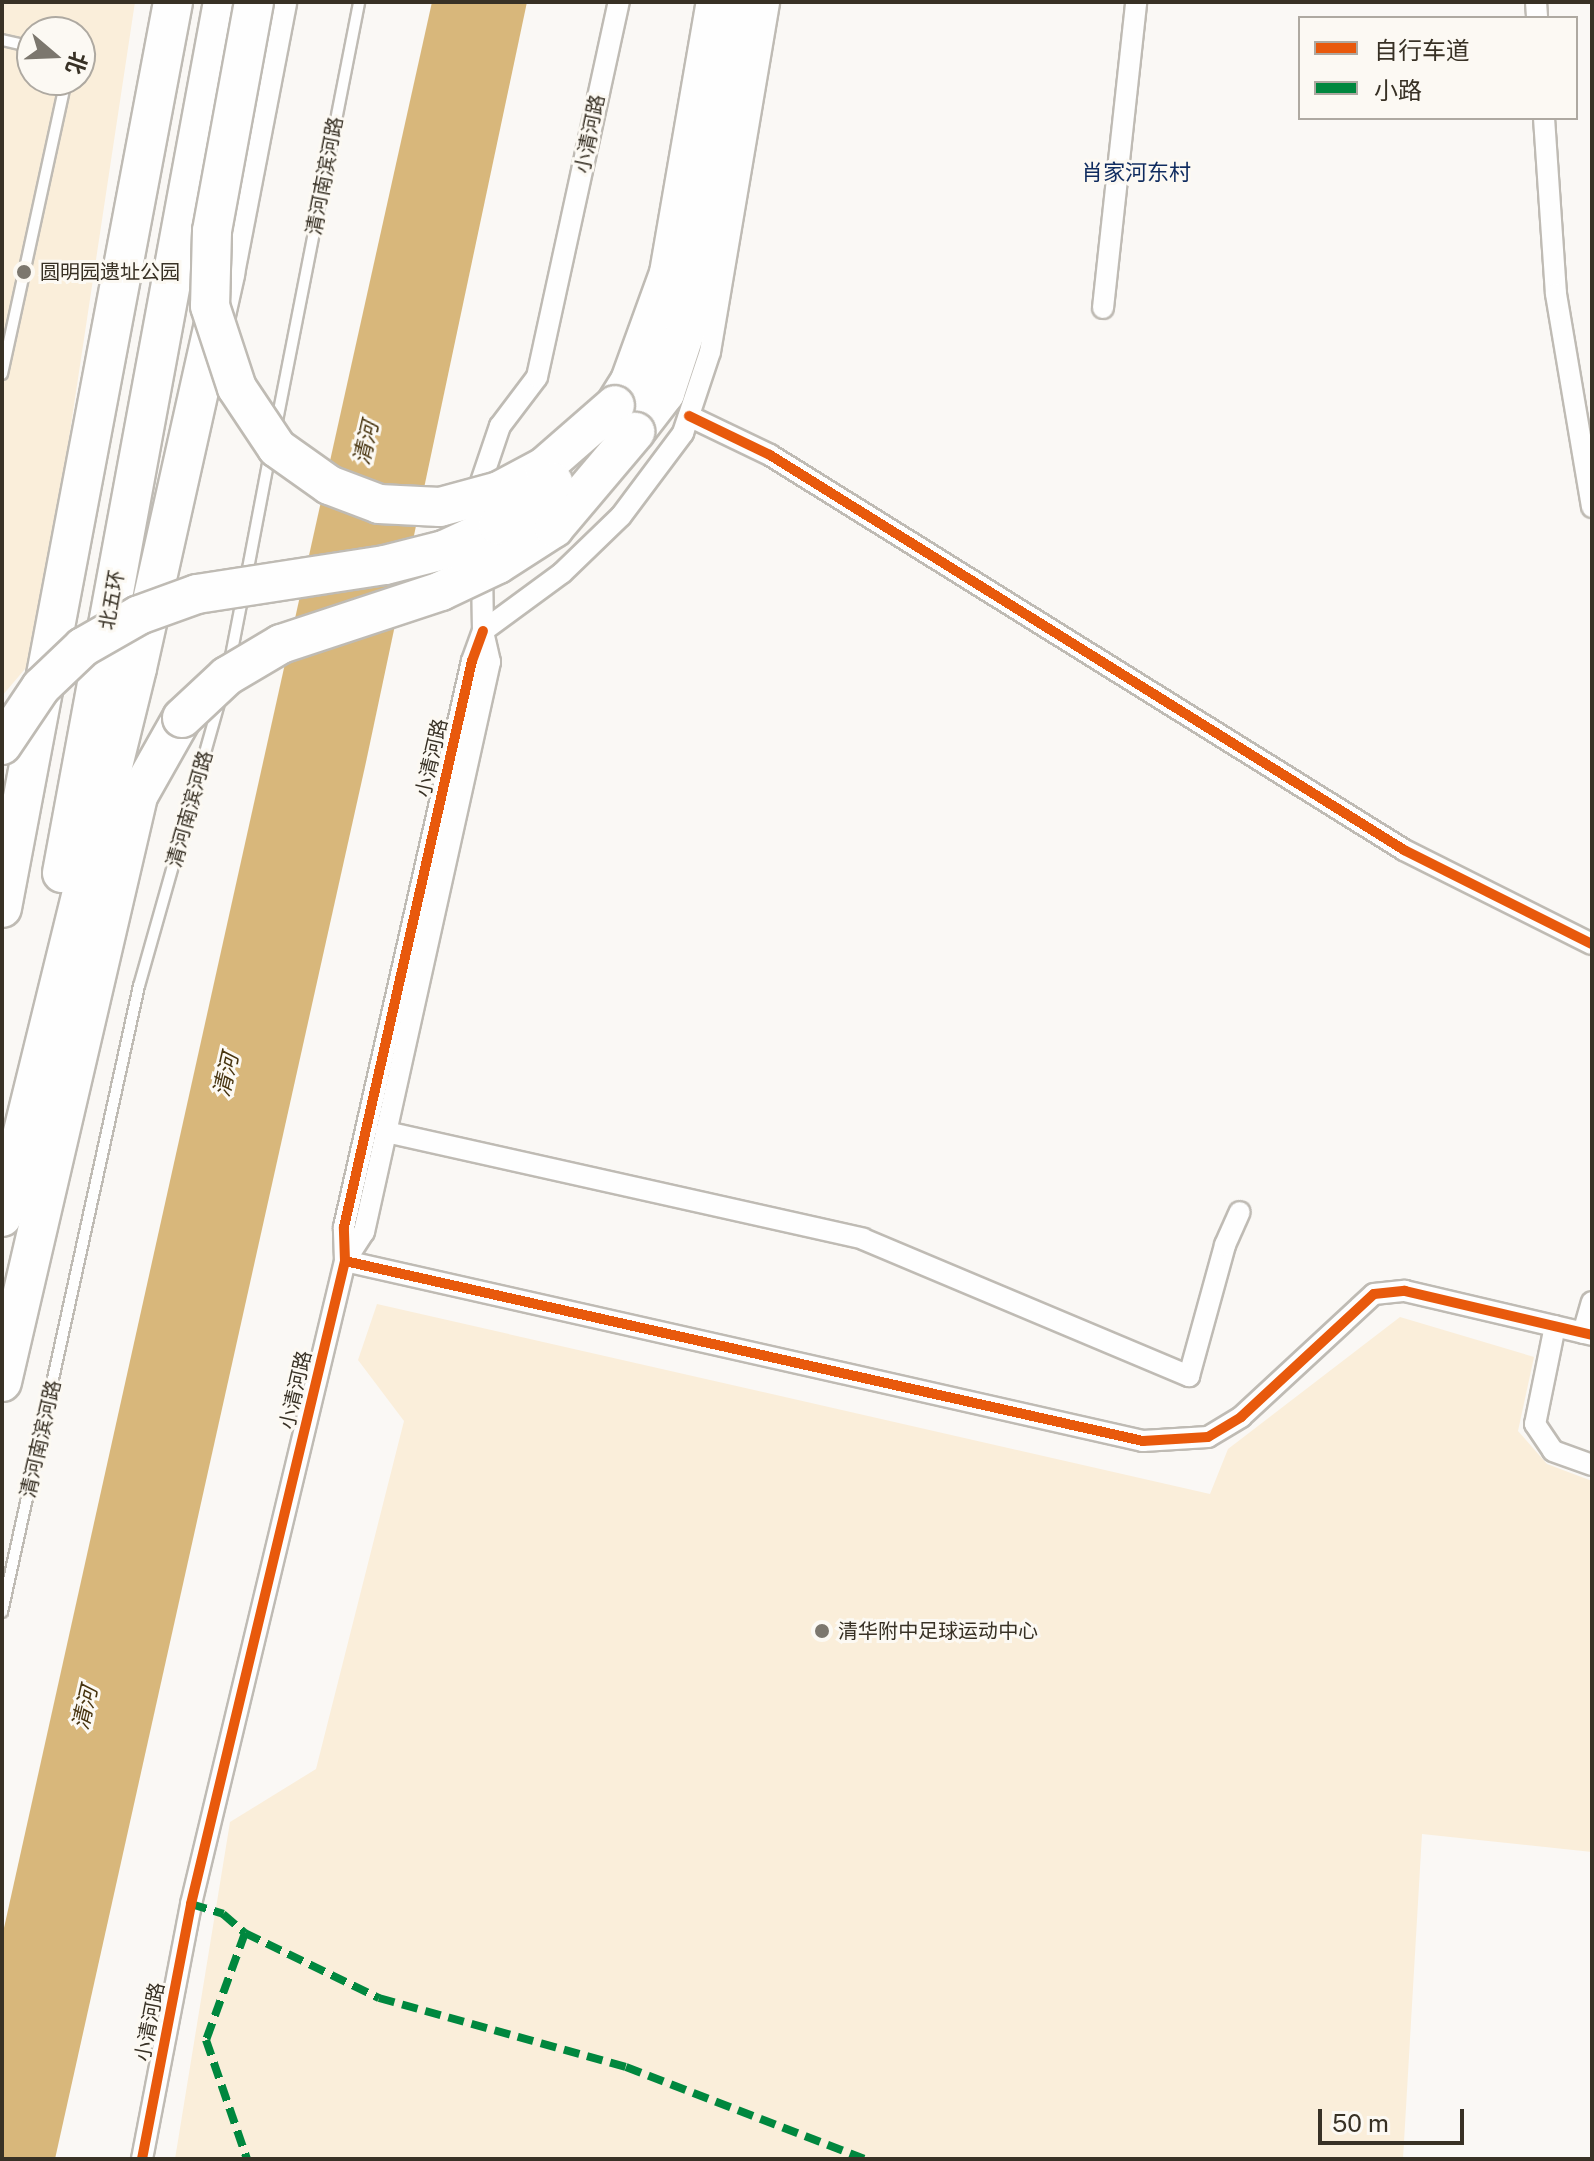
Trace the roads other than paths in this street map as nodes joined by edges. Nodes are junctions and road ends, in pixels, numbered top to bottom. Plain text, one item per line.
1 (162, 2) edge
2 (173, 2) edge
3 (223, 2) edge
4 (254, 2) edge
5 (277, 2) edge
6 (359, 2) edge
7 (619, 2) edge
8 (716, 2) edge
9 (746, 2) edge
10 (769, 2) edge
11 (1136, 2) edge
12 (63, 96) edge
13 (1544, 120) edge
14 (130, 232) junction
15 (1103, 308) dead end
16 (2, 374) edge
17 (615, 405) junction
18 (689, 416) junction
19 (1592, 507) edge
20 (483, 631) junction
21 (2, 745) edge
22 (2, 908) edge
23 (1592, 944) edge
24 (386, 1132) junction
25 (2, 1198) edge
26 (1240, 1212) dead end
27 (2, 1217) edge
28 (345, 1261) junction
29 (1592, 1302) edge
30 (1555, 1326) junction
31 (1587, 1334) edge
32 (2, 1382) edge
33 (1592, 1465) edge
34 (2, 1612) edge
35 (142, 2159) edge

1 - 14 highway
2 - 14 highway
3 - 25 highway, 北五环
4 - 17 highway, bridge
5 - 27 highway
6 - 34 lane, 清河南滨河路
7 - 20 street, 小清河路
8 - 17 highway
9 - 32 highway, bridge
10 - 18 street
11 - 15 street
12 - 16 lane
13 - 19 street
14 - 22 highway
17 - 21 highway, bridge
18 - 20 street
18 - 23 street
20 - 24 street, 小清河路
20 - 28 street, 小清河路
24 - 26 street
24 - 28 street, 小清河路
28 - 30 street
28 - 35 street, 小清河路
29 - 31 street
30 - 31 street
30 - 33 street

